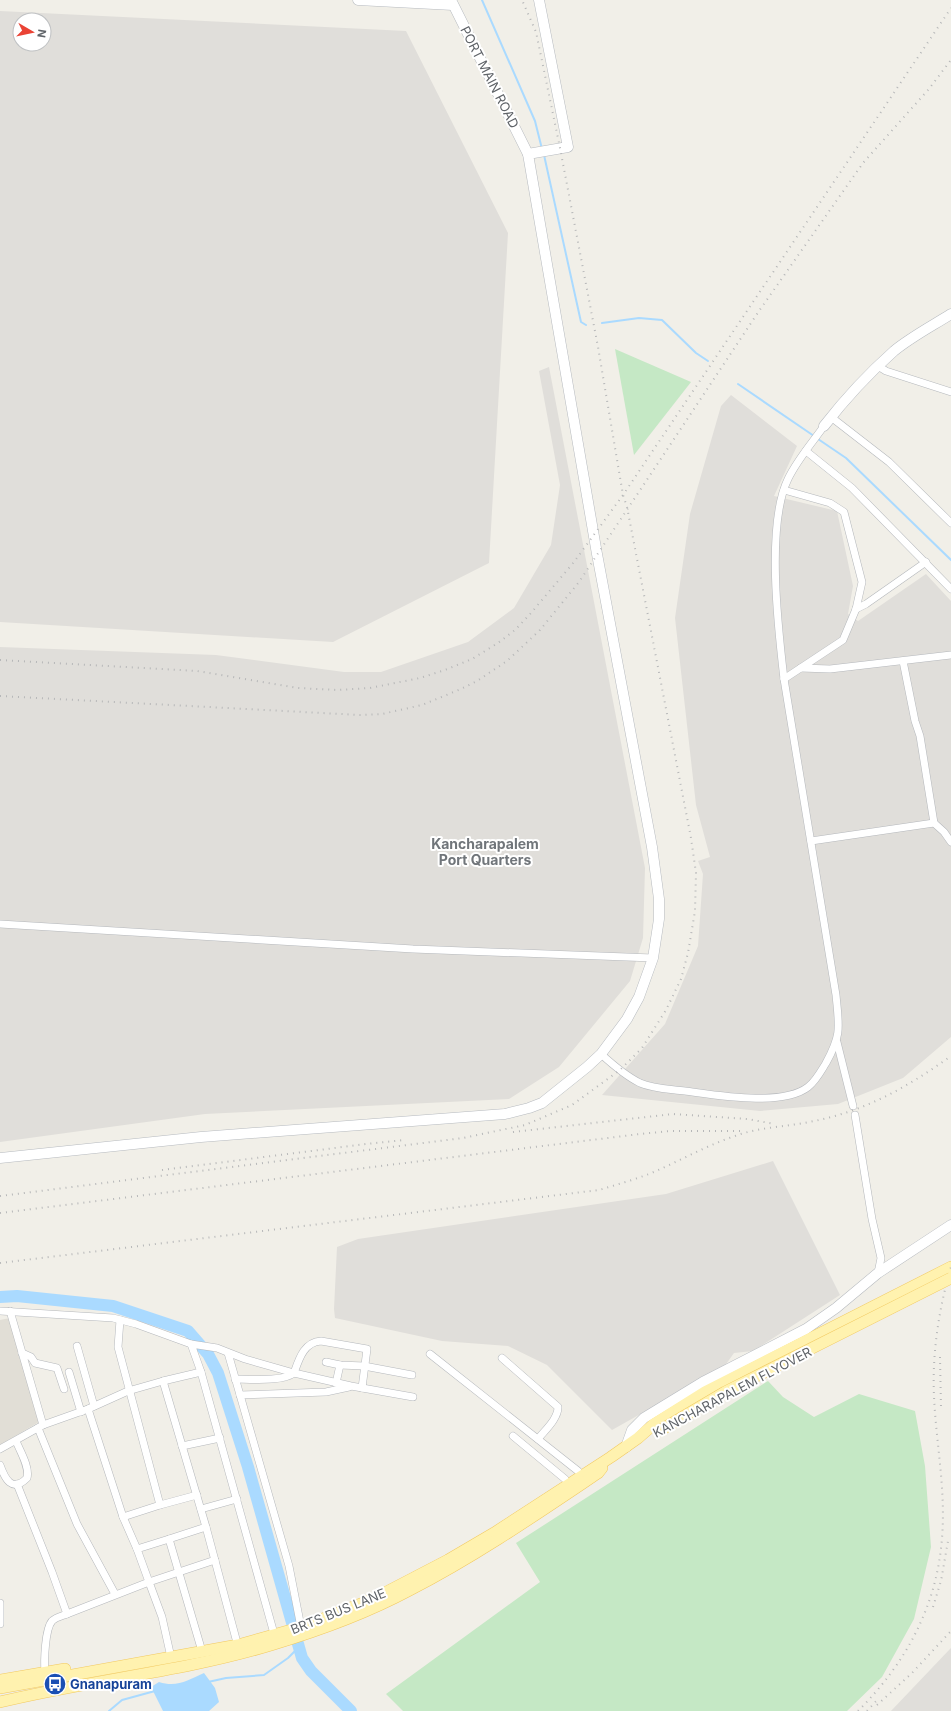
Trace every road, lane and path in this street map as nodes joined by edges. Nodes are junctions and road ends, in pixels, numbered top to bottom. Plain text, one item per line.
1 (358, 0) edge
2 (539, 0) edge
3 (398, 1) edge
4 (452, 2) edge
5 (528, 154) junction
6 (951, 314) edge
7 (878, 366) junction
8 (951, 392) edge
9 (831, 417) junction
10 (824, 426) joint
11 (808, 448) junction
12 (784, 490) junction
13 (951, 522) edge
14 (926, 562) junction
15 (951, 589) edge
16 (856, 609) junction
17 (951, 656) edge
18 (903, 661) junction
19 (802, 668) junction
20 (784, 679) junction
21 (934, 823) junction
22 (811, 842) junction
23 (951, 842) edge
24 (0, 924) edge
25 (653, 958) junction
26 (837, 1042) junction
27 (601, 1054) junction
28 (852, 1106) dead end
29 (855, 1115) dead end
30 (0, 1158) edge
31 (951, 1225) edge
32 (881, 1258) junction
33 (892, 1264) junction
34 (951, 1267) edge
35 (878, 1273) junction
36 (951, 1278) edge
37 (0, 1311) edge
38 (10, 1311) junction
39 (120, 1320) junction
40 (194, 1344) junction
41 (77, 1346) dead end
42 (228, 1353) junction
43 (22, 1354) junction
44 (430, 1354) dead end
45 (502, 1358) dead end
46 (326, 1362) dead end
47 (340, 1365) junction
48 (364, 1366) junction
49 (69, 1372) dead end
50 (201, 1372) junction
51 (294, 1373) junction
52 (412, 1375) dead end
53 (235, 1379) junction
54 (163, 1381) junction
55 (336, 1383) junction
56 (351, 1386) junction
57 (64, 1388) dead end
58 (362, 1388) junction
59 (128, 1391) junction
60 (240, 1395) junction
61 (413, 1397) dead end
62 (88, 1409) junction
63 (41, 1426) junction
64 (657, 1427) junction
65 (513, 1436) dead end
66 (220, 1438) junction
67 (638, 1438) joint
68 (538, 1439) junction
69 (16, 1441) junction
70 (544, 1444) junction
71 (182, 1446) junction
72 (626, 1446) junction
73 (0, 1449) edge
74 (536, 1454) junction
75 (611, 1457) junction
76 (0, 1465) edge
77 (578, 1471) junction
78 (565, 1479) junction
79 (17, 1484) junction
80 (197, 1495) junction
81 (238, 1499) junction
82 (160, 1506) junction
83 (201, 1509) junction
84 (123, 1517) junction
85 (206, 1527) junction
86 (169, 1539) junction
87 (137, 1549) junction
88 (215, 1560) junction
89 (179, 1573) junction
90 (150, 1582) junction
91 (115, 1594) junction
92 (0, 1603) edge
93 (67, 1614) junction
94 (0, 1624) edge
95 (302, 1628) junction
96 (273, 1630) junction
97 (289, 1632) junction
98 (236, 1639) junction
99 (201, 1648) junction
100 (170, 1653) junction
101 (45, 1672) junction
102 (0, 1680) edge
103 (0, 1688) edge
104 (0, 1702) edge

1 - 3 street
2 - 5 street
3 - 4 street
4 - 5 street, PORT MAIN ROAD
5 - 25 street, PORT MAIN ROAD
6 - 7 street
7 - 8 street
7 - 9 street
9 - 10 street
9 - 13 street
10 - 11 street
11 - 12 street
11 - 14 street
12 - 16 street
12 - 20 street
14 - 15 street
14 - 16 street
16 - 19 street
17 - 18 street
18 - 19 street
18 - 21 street
19 - 20 street
20 - 22 street
21 - 22 street
21 - 23 street
22 - 26 street
24 - 25 street
25 - 27 street, PORT MAIN ROAD
26 - 27 street
26 - 28 street
27 - 30 street, PORT MAIN ROAD
29 - 32 street
31 - 33 street
32 - 33 street
32 - 35 street
33 - 35 street
34 - 64 main road, KANCHARAPALEM FLYOVER
35 - 72 street
36 - 64 main road, KANCHARAPALEM FLYOVER, bridge
37 - 38 street
38 - 39 street
38 - 43 street
39 - 40 street
39 - 59 street
40 - 42 street
40 - 50 street
41 - 62 street
42 - 51 street
42 - 53 street
43 - 57 street
43 - 63 street
44 - 68 street
45 - 68 street
46 - 47 street
47 - 48 street
47 - 55 street
48 - 51 street
48 - 52 street
48 - 58 street
49 - 62 street
50 - 54 street
50 - 66 street
51 - 53 street
51 - 55 street
53 - 60 street
54 - 59 street
54 - 71 street
55 - 56 street
56 - 58 street
56 - 60 street
58 - 61 street
59 - 62 street
59 - 82 street
60 - 95 street
62 - 63 street
62 - 84 street
63 - 69 street
63 - 91 street
64 - 67 main road, KANCHARAPALEM FLYOVER
65 - 74 street
66 - 71 street
66 - 81 street
67 - 72 main road, BRTS BUS LANE
68 - 70 street
69 - 73 street
69 - 79 street
70 - 74 street
70 - 77 street
71 - 80 street
72 - 75 main road, BRTS BUS LANE
74 - 78 street
75 - 77 main road
75 - 95 main road, BRTS BUS LANE
76 - 79 street
77 - 78 main road
78 - 95 main road
79 - 93 street
80 - 82 street
80 - 83 street
81 - 83 street
81 - 96 street
82 - 84 street
83 - 85 street
84 - 87 street
85 - 86 street
85 - 88 street
86 - 87 street
86 - 89 street
87 - 90 street
88 - 89 street
88 - 98 street
89 - 90 street
89 - 99 street
90 - 91 street
90 - 100 street
91 - 93 street
92 - 94 street
93 - 101 street
95 - 97 main road
96 - 97 main road
96 - 98 main road
97 - 103 main road, BRTS BUS LANE
97 - 104 main road
98 - 99 main road
99 - 100 main road
100 - 101 main road
101 - 102 main road

